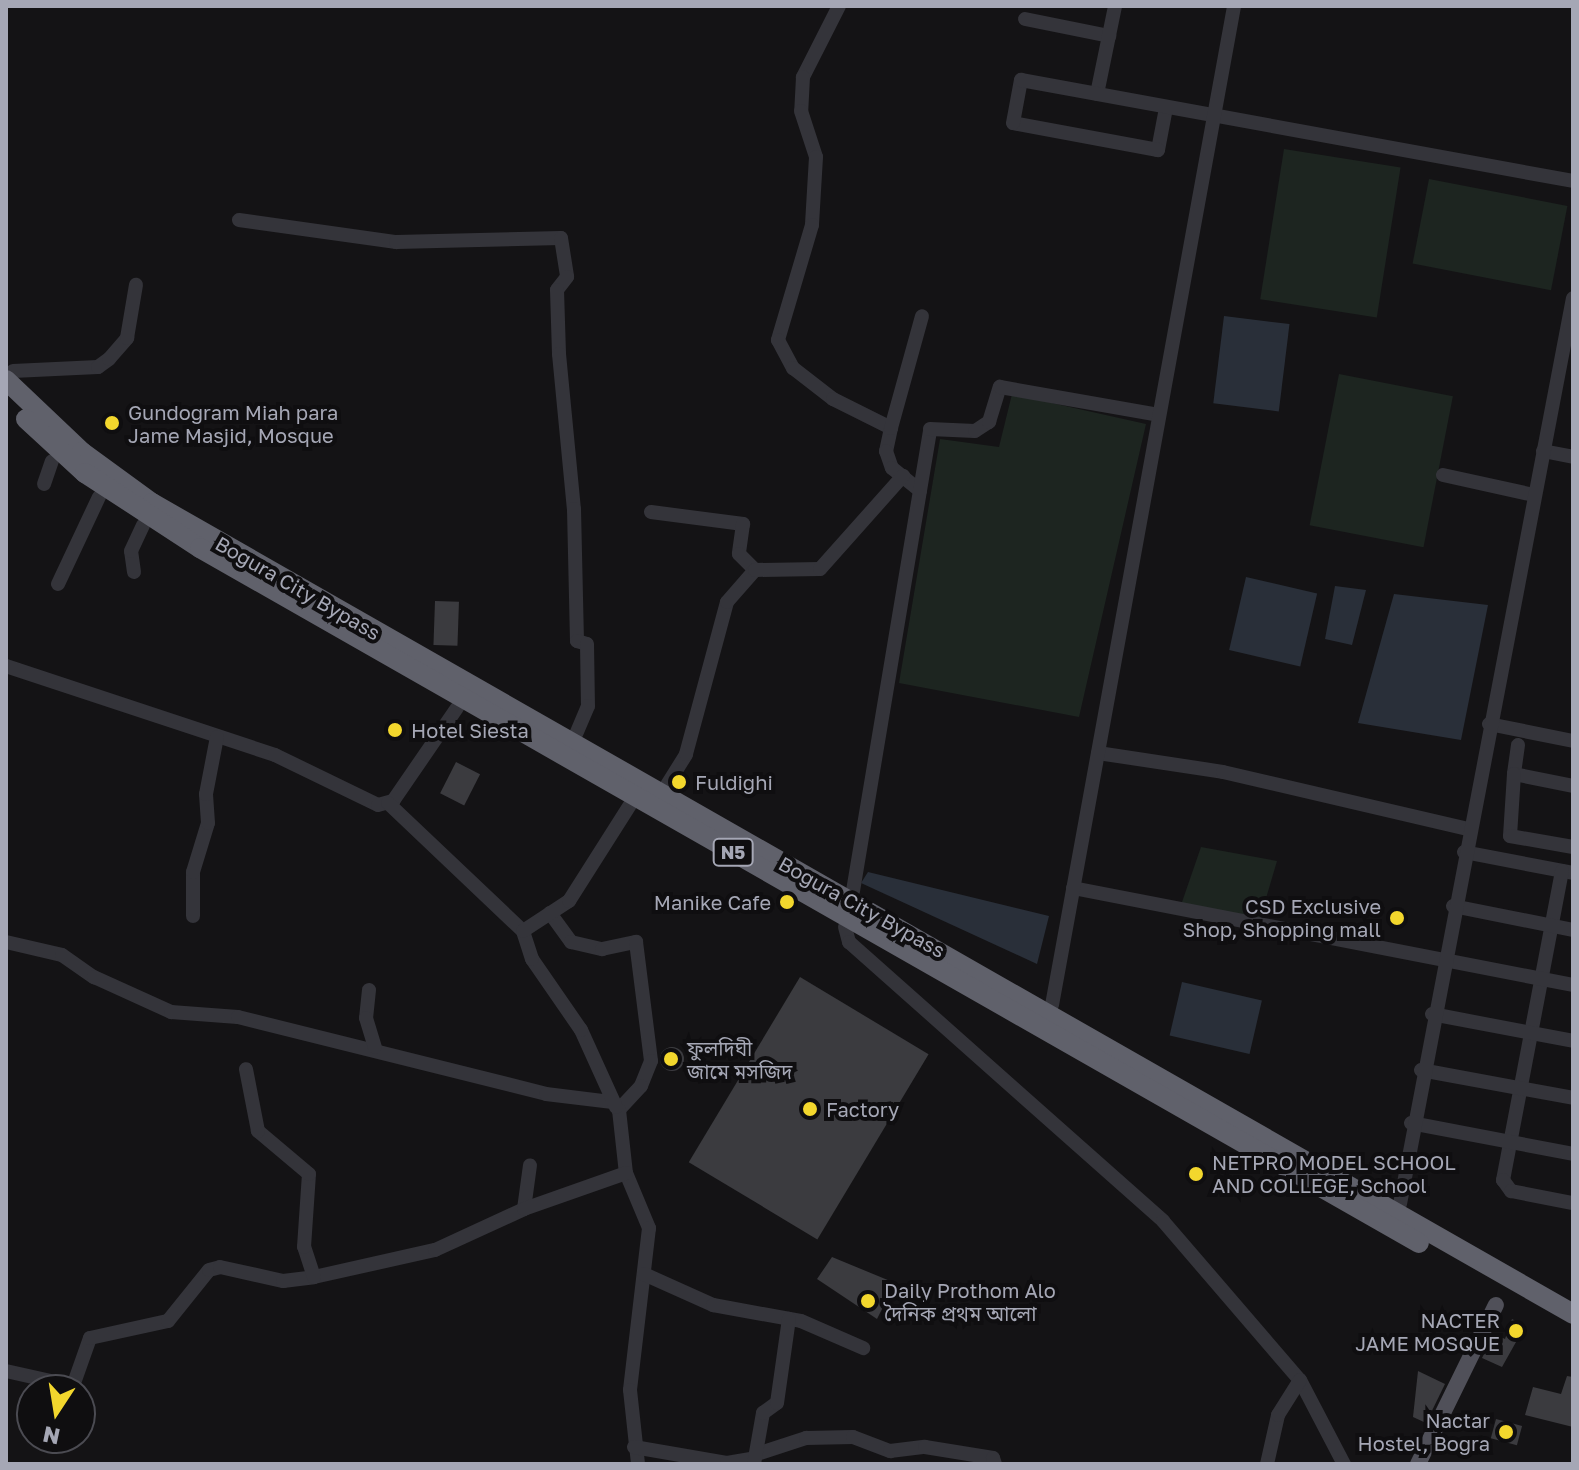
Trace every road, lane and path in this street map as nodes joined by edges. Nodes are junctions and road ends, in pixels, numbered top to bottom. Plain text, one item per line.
1 (839, 6) edge
2 (1115, 6) edge
3 (1234, 6) edge
4 (1025, 19) dead end
5 (1109, 36) junction
6 (1097, 94) junction
7 (1166, 108) junction
8 (1213, 117) junction
9 (1573, 181) edge
10 (239, 220) dead end
11 (136, 285) dead end
12 (1572, 307) edge
13 (922, 316) dead end
14 (9, 375) edge
15 (6, 399) edge
16 (1159, 415) junction
17 (891, 428) junction
18 (1543, 451) junction
19 (1573, 457) edge
20 (52, 461) dead end
21 (1443, 475) dead end
22 (903, 476) junction
23 (44, 484) dead end
24 (920, 491) junction
25 (1534, 495) junction
26 (99, 497) dead end
27 (651, 512) dead end
28 (143, 525) dead end
29 (755, 570) junction
30 (134, 572) dead end
31 (58, 584) dead end
32 (6, 666) edge
33 (457, 708) dead end
34 (1489, 724) junction
35 (576, 734) dead end
36 (217, 737) junction
37 (1573, 741) edge
38 (1518, 745) dead end
39 (1098, 753) junction
40 (1514, 774) junction
41 (667, 785) dead end
42 (1573, 786) edge
43 (388, 803) junction
44 (630, 805) dead end
45 (1468, 829) junction
46 (1573, 847) edge
47 (1464, 852) junction
48 (1568, 872) edge
49 (1073, 888) junction
50 (853, 891) dead end
51 (1453, 906) junction
52 (550, 913) junction
53 (193, 916) dead end
54 (1551, 926) junction
55 (845, 927) dead end
56 (1573, 930) edge
57 (523, 931) junction
58 (6, 942) edge
59 (1442, 961) junction
60 (1540, 979) junction
61 (1573, 985) edge
62 (369, 990) dead end
63 (1052, 1005) dead end
64 (1432, 1014) junction
65 (1531, 1033) junction
66 (1573, 1041) edge
67 (375, 1047) junction
68 (246, 1069) dead end
69 (1421, 1070) junction
70 (1521, 1088) junction
71 (1573, 1098) edge
72 (615, 1106) junction
73 (1411, 1123) junction
74 (1509, 1142) junction
75 (1573, 1154) edge
76 (530, 1165) dead end
77 (626, 1173) junction
78 (1573, 1203) edge
79 (1400, 1204) dead end
80 (524, 1209) junction
81 (1484, 1272) junction
82 (644, 1274) junction
83 (314, 1277) junction
84 (1496, 1305) dead end
85 (1573, 1314) edge
86 (789, 1319) junction
87 (1573, 1328) edge
88 (863, 1348) dead end
89 (6, 1371) edge
90 (1300, 1380) junction
91 (634, 1447) junction
92 (889, 1458) edge
93 (755, 1459) edge
94 (638, 1464) edge
95 (995, 1464) edge
96 (1267, 1464) edge
97 (1344, 1464) edge
98 (1418, 1464) edge

1 - 17 street
2 - 5 street
3 - 8 street
4 - 5 street
5 - 6 street
6 - 7 street
6 - 7 street
7 - 8 street
8 - 9 street
8 - 16 street
10 - 35 street
11 - 14 street
12 - 18 street
13 - 17 street
14 - 81 highway, Bogura City Bypass
15 - 81 highway, Bogura City Bypass / N5
16 - 24 street
16 - 39 street
17 - 22 street
18 - 19 street
18 - 25 street
20 - 23 street
21 - 25 street
22 - 24 street
22 - 29 street
24 - 50 street
25 - 34 street
26 - 31 street
27 - 29 street
28 - 30 street
29 - 41 street
32 - 36 street
33 - 43 street
34 - 37 street
34 - 45 street
36 - 43 street
36 - 53 street
38 - 40 street
39 - 45 street
39 - 49 street
40 - 42 street
40 - 46 street
43 - 57 street
44 - 52 street
45 - 47 street
47 - 48 street
47 - 51 street
48 - 54 street
49 - 59 street
49 - 63 street
51 - 54 street
51 - 59 street
52 - 57 street
52 - 72 street
54 - 56 street
54 - 60 street
55 - 90 street
57 - 72 street
58 - 67 street
59 - 60 street
59 - 64 street
60 - 61 street
60 - 65 street
62 - 67 street
64 - 65 street
64 - 69 street
65 - 66 street
65 - 70 street
67 - 72 street
68 - 83 street
69 - 70 street
69 - 73 street
70 - 71 street
70 - 74 street
72 - 77 street
73 - 74 street
73 - 79 street
74 - 75 street
74 - 78 street
76 - 80 street
77 - 80 street
77 - 82 street
80 - 83 street
81 - 85 highway, N5
81 - 87 highway, N5
82 - 86 street
82 - 91 street
83 - 89 street
84 - 98 main road
86 - 88 street
86 - 93 street
90 - 96 street
90 - 97 street
91 - 93 street
91 - 94 street
92 - 93 street
92 - 95 street

